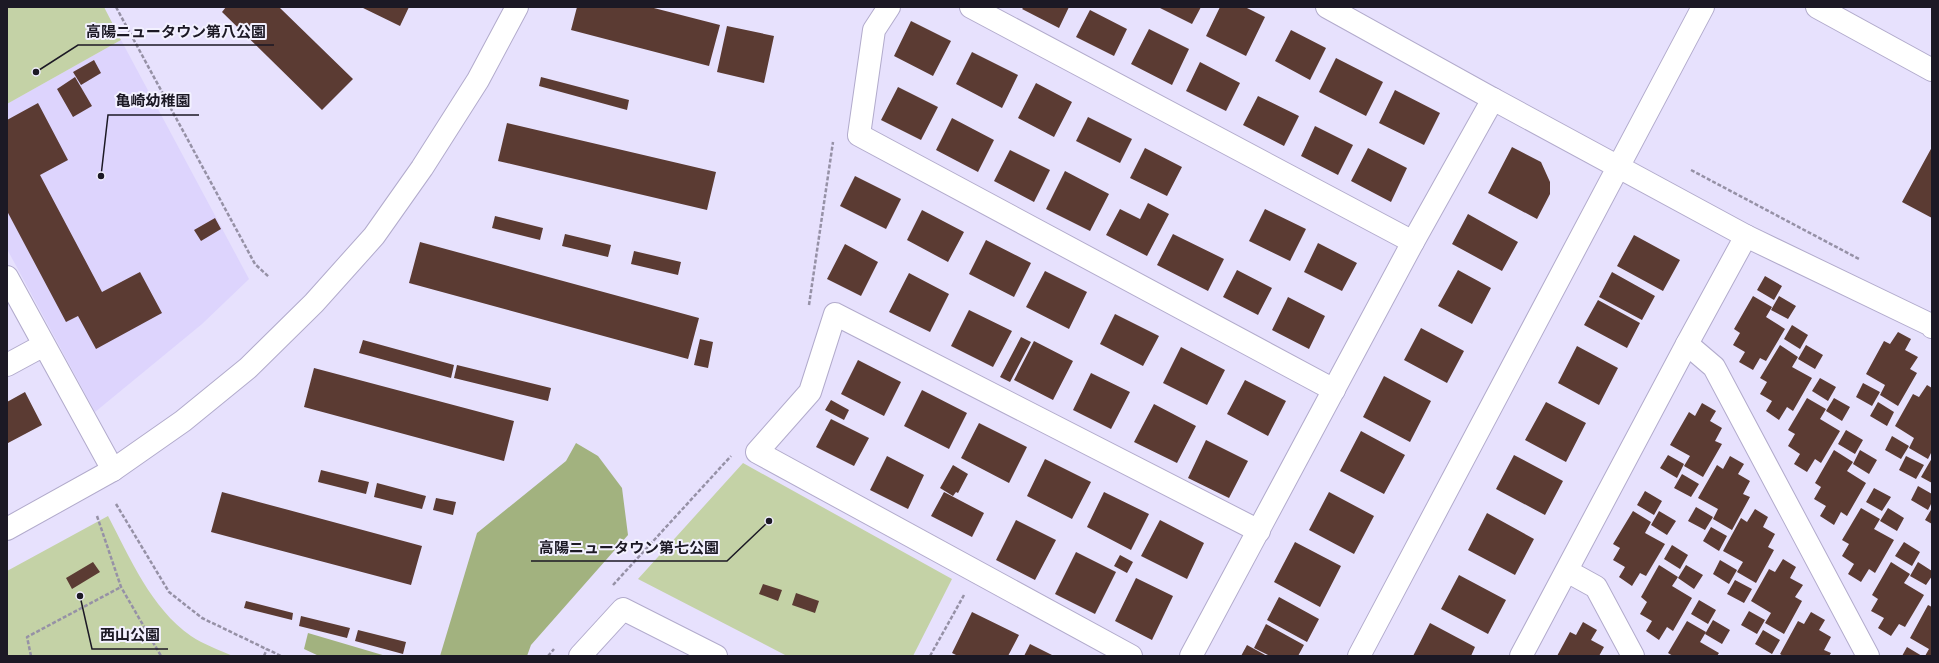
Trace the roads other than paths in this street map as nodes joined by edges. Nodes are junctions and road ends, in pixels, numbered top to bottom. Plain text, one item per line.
1 (517, 7) edge
2 (889, 7) edge
3 (971, 7) edge
4 (1327, 7) edge
5 (1703, 7) edge
6 (1817, 7) edge
7 (1932, 70) edge
8 (1493, 99) junction
9 (1617, 167) junction
10 (1746, 236) junction
11 (1413, 242) junction
12 (7, 277) edge
13 (1932, 327) edge
14 (1687, 344) junction
15 (44, 345) junction
16 (7, 365) edge
17 (1334, 390) junction
18 (113, 470) junction
19 (7, 529) edge
20 (1259, 532) junction
21 (1566, 571) junction
22 (580, 656) edge
23 (716, 656) edge
24 (1131, 656) edge
25 (1191, 656) edge
26 (1359, 656) edge
27 (1521, 656) edge
28 (1633, 656) edge
29 (1868, 656) edge

1 - 18 street
2 - 17 street
3 - 11 street
4 - 8 street
5 - 9 street
6 - 7 street
8 - 9 street
8 - 11 street
9 - 10 street
9 - 26 street
10 - 13 street
10 - 14 street
11 - 17 street
12 - 15 street
14 - 21 street
14 - 29 street
15 - 16 street
15 - 18 street
17 - 20 street
18 - 19 street
20 - 24 street
20 - 25 street
21 - 27 street
21 - 28 street
22 - 23 street

